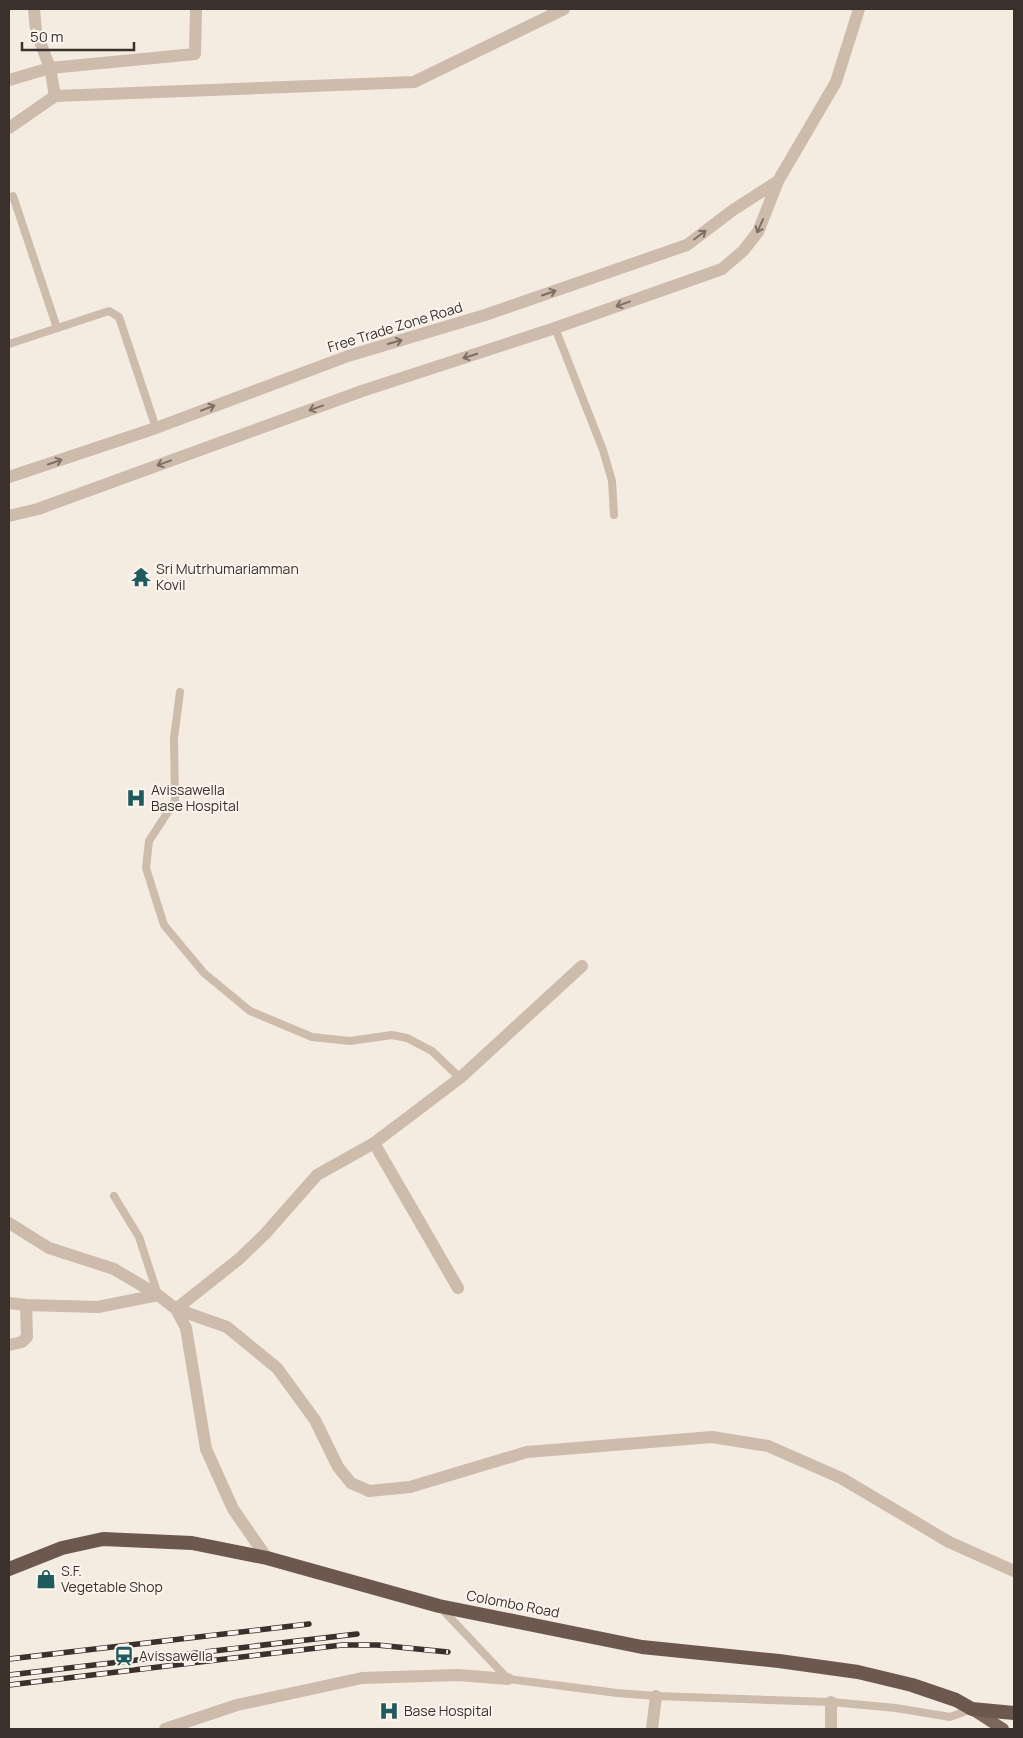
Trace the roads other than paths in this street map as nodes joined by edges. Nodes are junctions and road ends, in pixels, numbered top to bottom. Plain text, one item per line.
1 (34, 9) edge
2 (196, 9) edge
3 (564, 9) edge
4 (859, 9) edge
5 (50, 68) junction
6 (9, 80) edge
7 (55, 96) junction
8 (9, 128) edge
9 (778, 181) junction
10 (13, 196) dead end
11 (56, 328) junction
12 (555, 328) junction
13 (9, 344) edge
14 (156, 428) junction
15 (9, 477) edge
16 (614, 515) dead end
17 (9, 516) edge
18 (180, 692) dead end
19 (582, 966) dead end
20 (460, 1078) junction
21 (374, 1143) junction
22 (114, 1196) dead end
23 (9, 1223) edge
24 (458, 1288) dead end
25 (158, 1295) junction
26 (9, 1303) edge
27 (26, 1305) junction
28 (176, 1310) junction
29 (9, 1345) edge
30 (267, 1558) junction
31 (9, 1569) edge
32 (1014, 1571) edge
33 (439, 1606) junction
34 (508, 1679) junction
35 (656, 1696) junction
36 (831, 1702) junction
37 (972, 1709) junction
38 (1014, 1713) edge
39 (165, 1729) edge
40 (652, 1729) edge
41 (831, 1729) edge
42 (1003, 1729) edge

1 - 5 street
2 - 5 street
3 - 7 street
4 - 9 street, Free Trade Zone Road
5 - 6 street
5 - 7 street
7 - 8 street
9 -> 12 street, Free Trade Zone Road
14 -> 9 street, Free Trade Zone Road
10 - 11 lane
11 - 13 lane
11 - 14 lane
12 - 16 lane
12 -> 17 street, Free Trade Zone Road
15 -> 14 street, Free Trade Zone Road
18 - 20 lane
19 - 20 street
20 - 21 street
21 - 24 street
21 - 28 street
22 - 25 lane
23 - 25 street
25 - 27 street
25 - 28 street
26 - 27 street
27 - 29 street
28 - 30 street
28 - 32 street
30 - 31 highway, Colombo Road
30 - 33 highway, Colombo Road
33 - 34 lane
33 - 37 highway, Colombo Road
34 - 35 lane
34 - 39 street
35 - 36 lane
35 - 40 street
36 - 37 lane
36 - 41 street
37 - 38 highway, Colombo Road
37 - 42 main road

